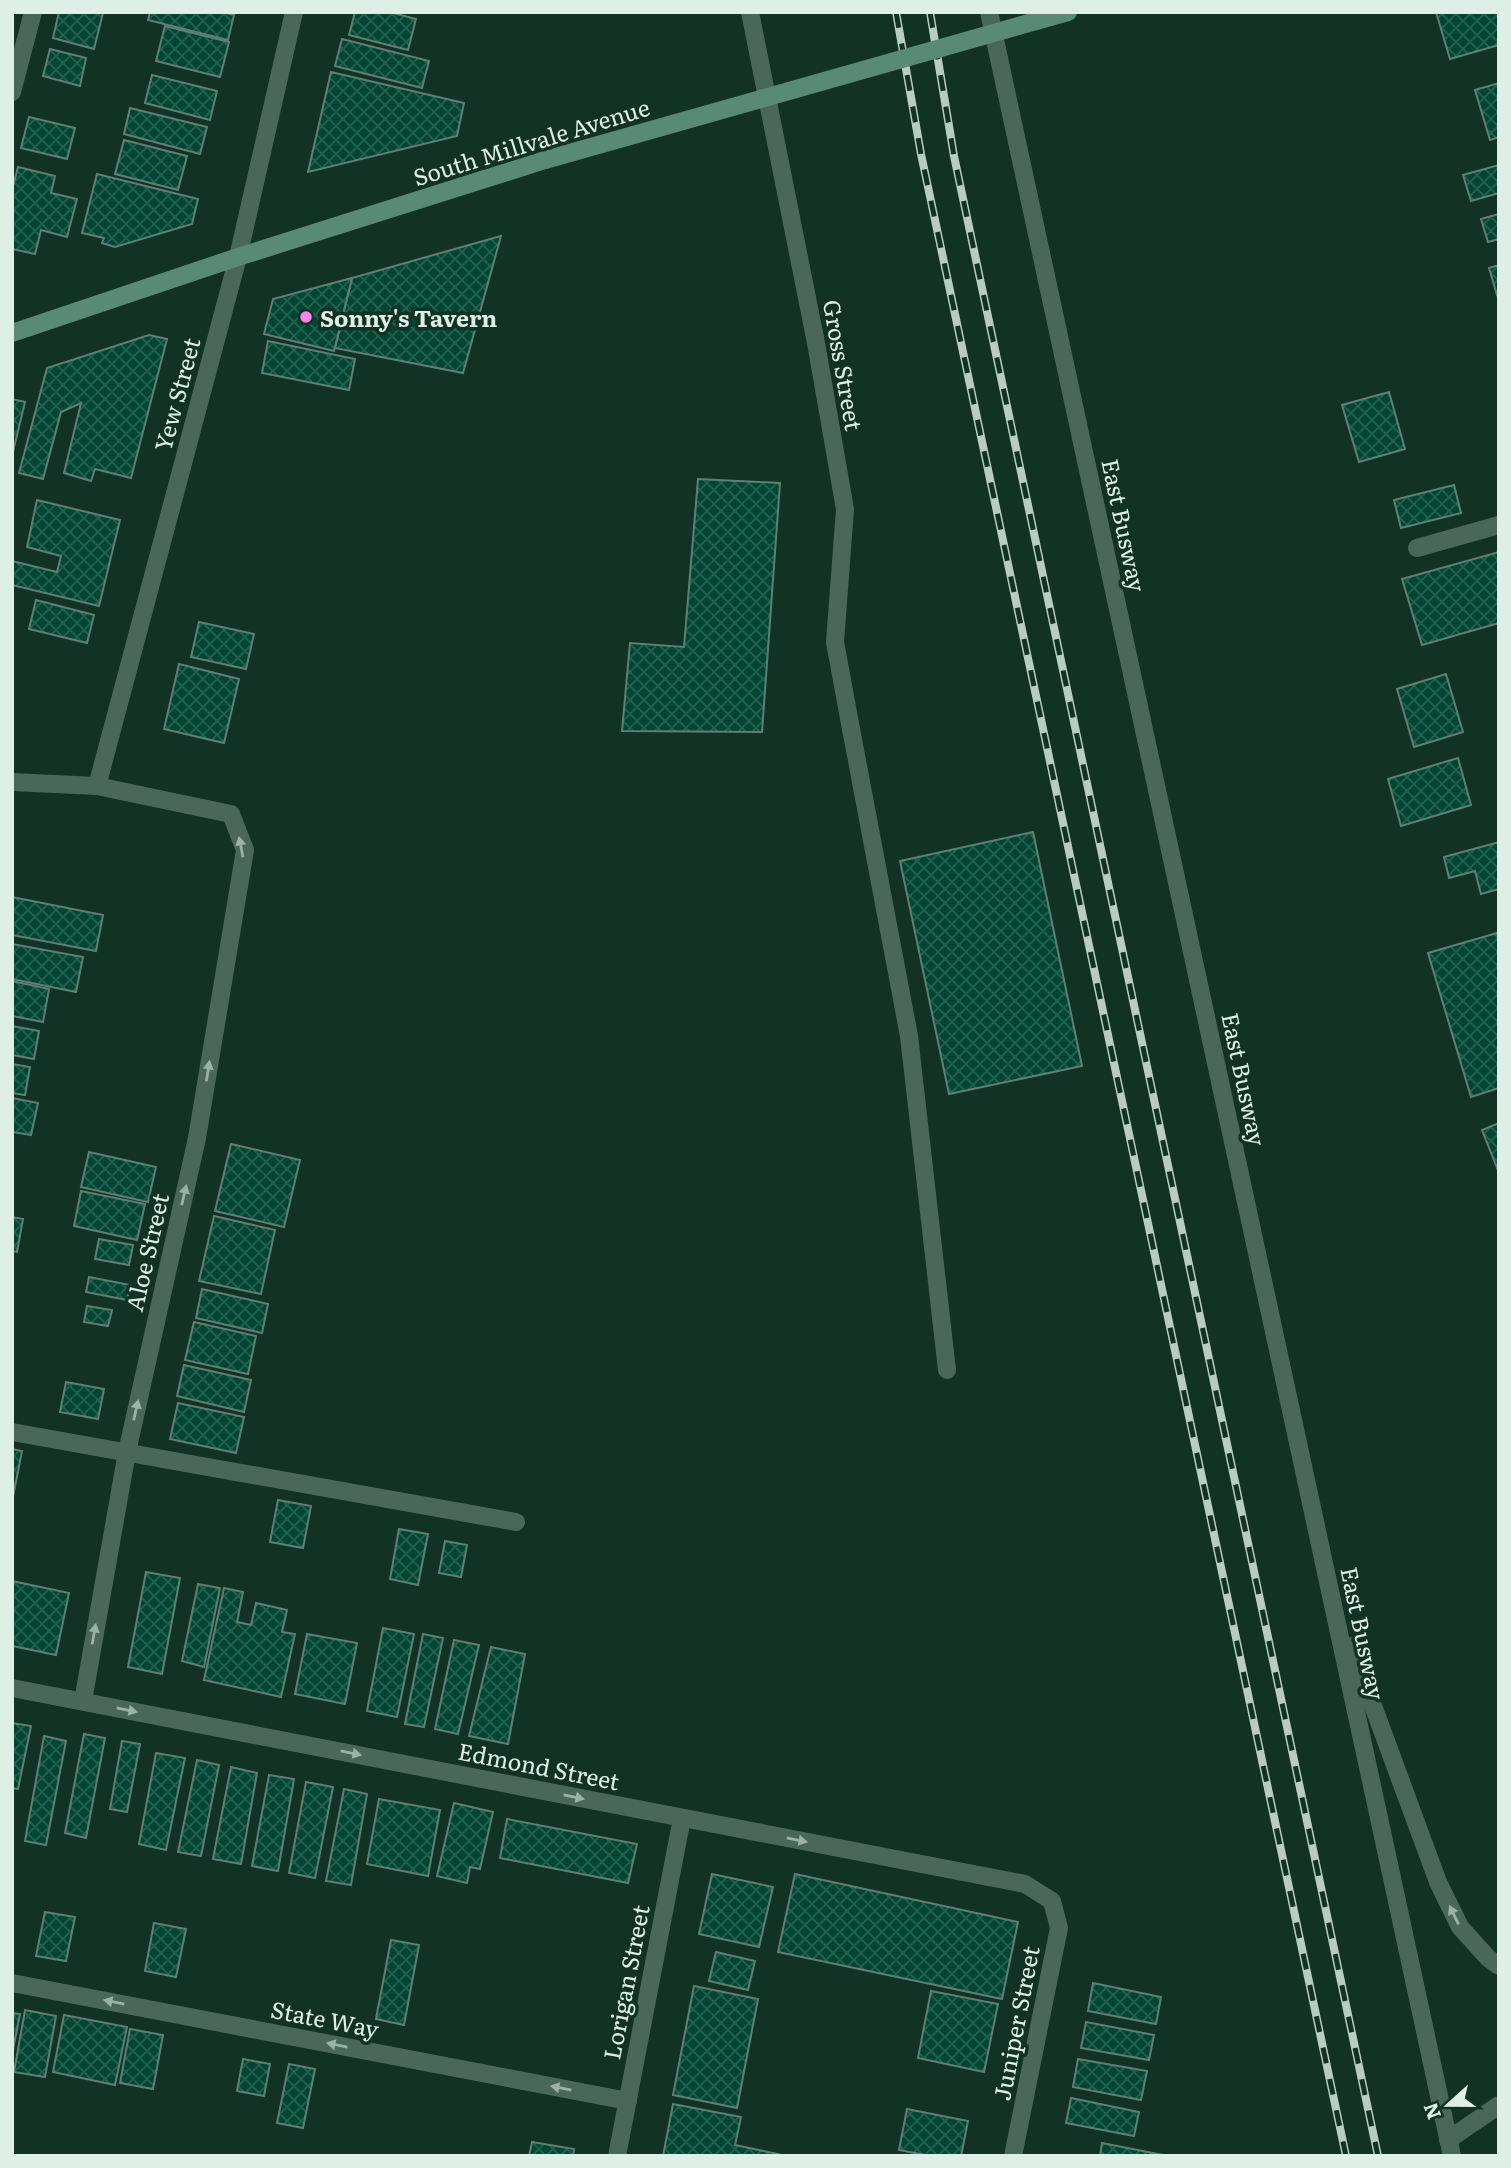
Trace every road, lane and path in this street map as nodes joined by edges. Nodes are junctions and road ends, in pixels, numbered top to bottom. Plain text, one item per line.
1 (33, 12) edge
2 (294, 12) edge
3 (750, 12) edge
4 (989, 12) edge
5 (1068, 12) edge
6 (12, 92) edge
7 (238, 257) junction
8 (12, 333) edge
9 (1499, 525) edge
10 (1417, 548) dead end
11 (12, 782) edge
12 (97, 786) junction
13 (947, 1370) dead end
14 (12, 1432) edge
15 (127, 1452) junction
16 (516, 1522) dead end
17 (1329, 1585) junction
18 (12, 1688) edge
19 (83, 1701) junction
20 (682, 1818) junction
21 (1052, 1901) joint
22 (1499, 1966) edge
23 (12, 1983) edge
24 (628, 2101) junction
25 (1499, 2105) edge
26 (1450, 2148) edge
27 (617, 2156) edge
28 (1013, 2156) edge

1 - 6 street
2 - 7 street, Yew Street
3 - 13 street, Gross Street
4 - 17 street, East Busway
5 - 7 street, South Millvale Avenue, bridge
7 - 8 street, South Millvale Avenue
7 - 12 street, Yew Street
9 - 10 street
11 - 12 street
15 -> 12 street, Aloe Street
14 - 15 street
15 - 16 street
19 -> 15 street, Aloe Street
22 -> 17 street
17 - 26 street, East Busway
18 - 19 street, Edmond Street
19 -> 20 street, Edmond Street
20 -> 21 street, Edmond Street
20 - 24 street, Lorigan Street
21 - 28 street, Juniper Street
24 -> 23 street, State Way
24 - 27 street, Lorigan Street
25 - 26 street

